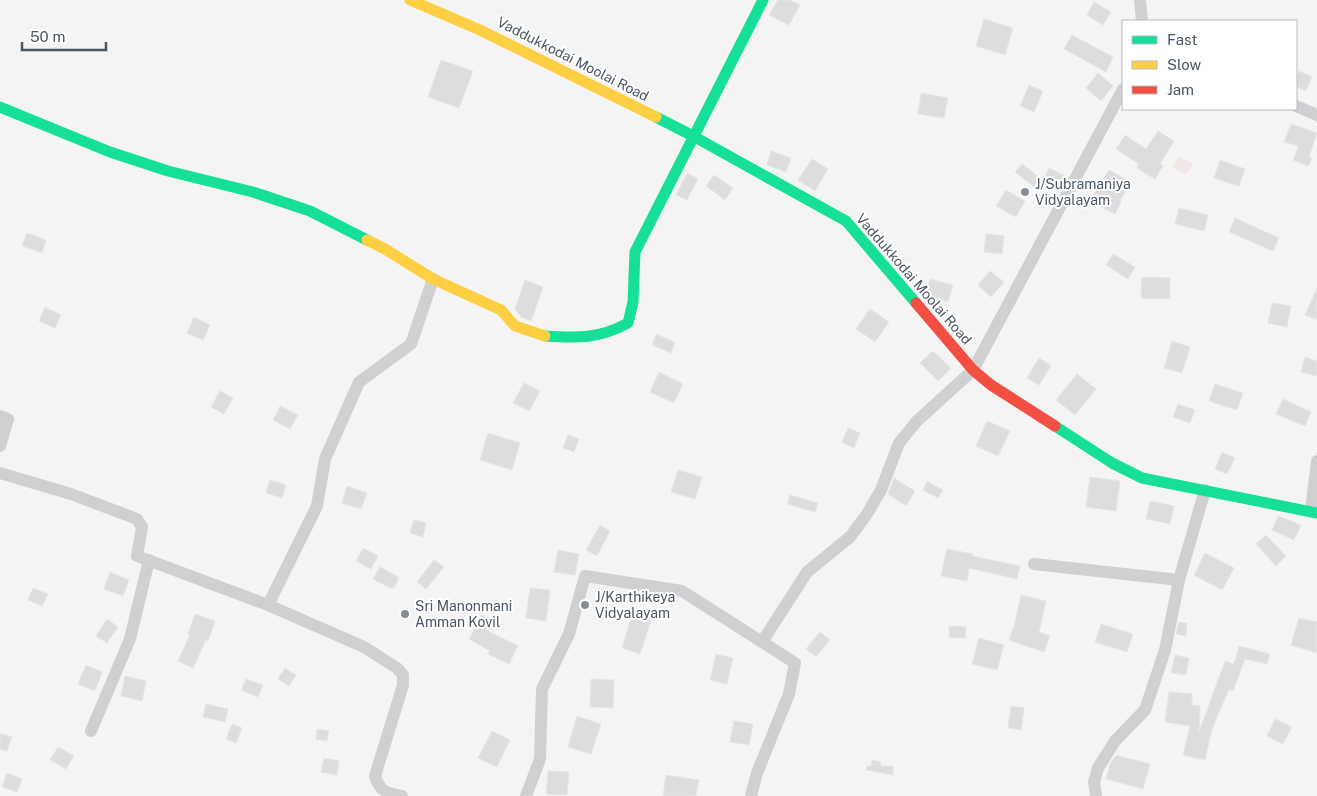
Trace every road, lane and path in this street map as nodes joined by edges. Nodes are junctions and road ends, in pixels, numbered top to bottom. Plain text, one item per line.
1 (410, 0) edge
2 (763, 0) edge
3 (1140, 0) edge
4 (1142, 20) edge
5 (1122, 91) edge
6 (1297, 106) edge
7 (0, 107) edge
8 (1317, 115) edge
9 (693, 136) junction
10 (433, 279) junction
11 (973, 370) junction
12 (0, 416) edge
13 (0, 446) edge
14 (1317, 461) edge
15 (0, 473) edge
16 (1205, 490) junction
17 (1314, 512) edge
18 (149, 560) junction
19 (1034, 564) dead end
20 (1179, 580) junction
21 (268, 605) junction
22 (762, 642) junction
23 (91, 731) dead end
24 (402, 796) edge
25 (526, 796) edge
26 (751, 796) edge
27 (1096, 796) edge

1 - 9 street, Vaddukkodai Moolai Road
2 - 9 street
3 - 4 street
5 - 11 street
6 - 8 street
7 - 10 street
9 - 10 street
9 - 11 street, Vaddukkodai Moolai Road
10 - 21 street
11 - 16 street, Vaddukkodai Moolai Road
11 - 22 street
12 - 13 street
14 - 17 street
15 - 18 street
16 - 17 street, Vaddukkodai Moolai Road
16 - 20 street
18 - 21 street
18 - 23 street
19 - 20 street
20 - 27 street
21 - 24 street
22 - 25 street
22 - 26 street

